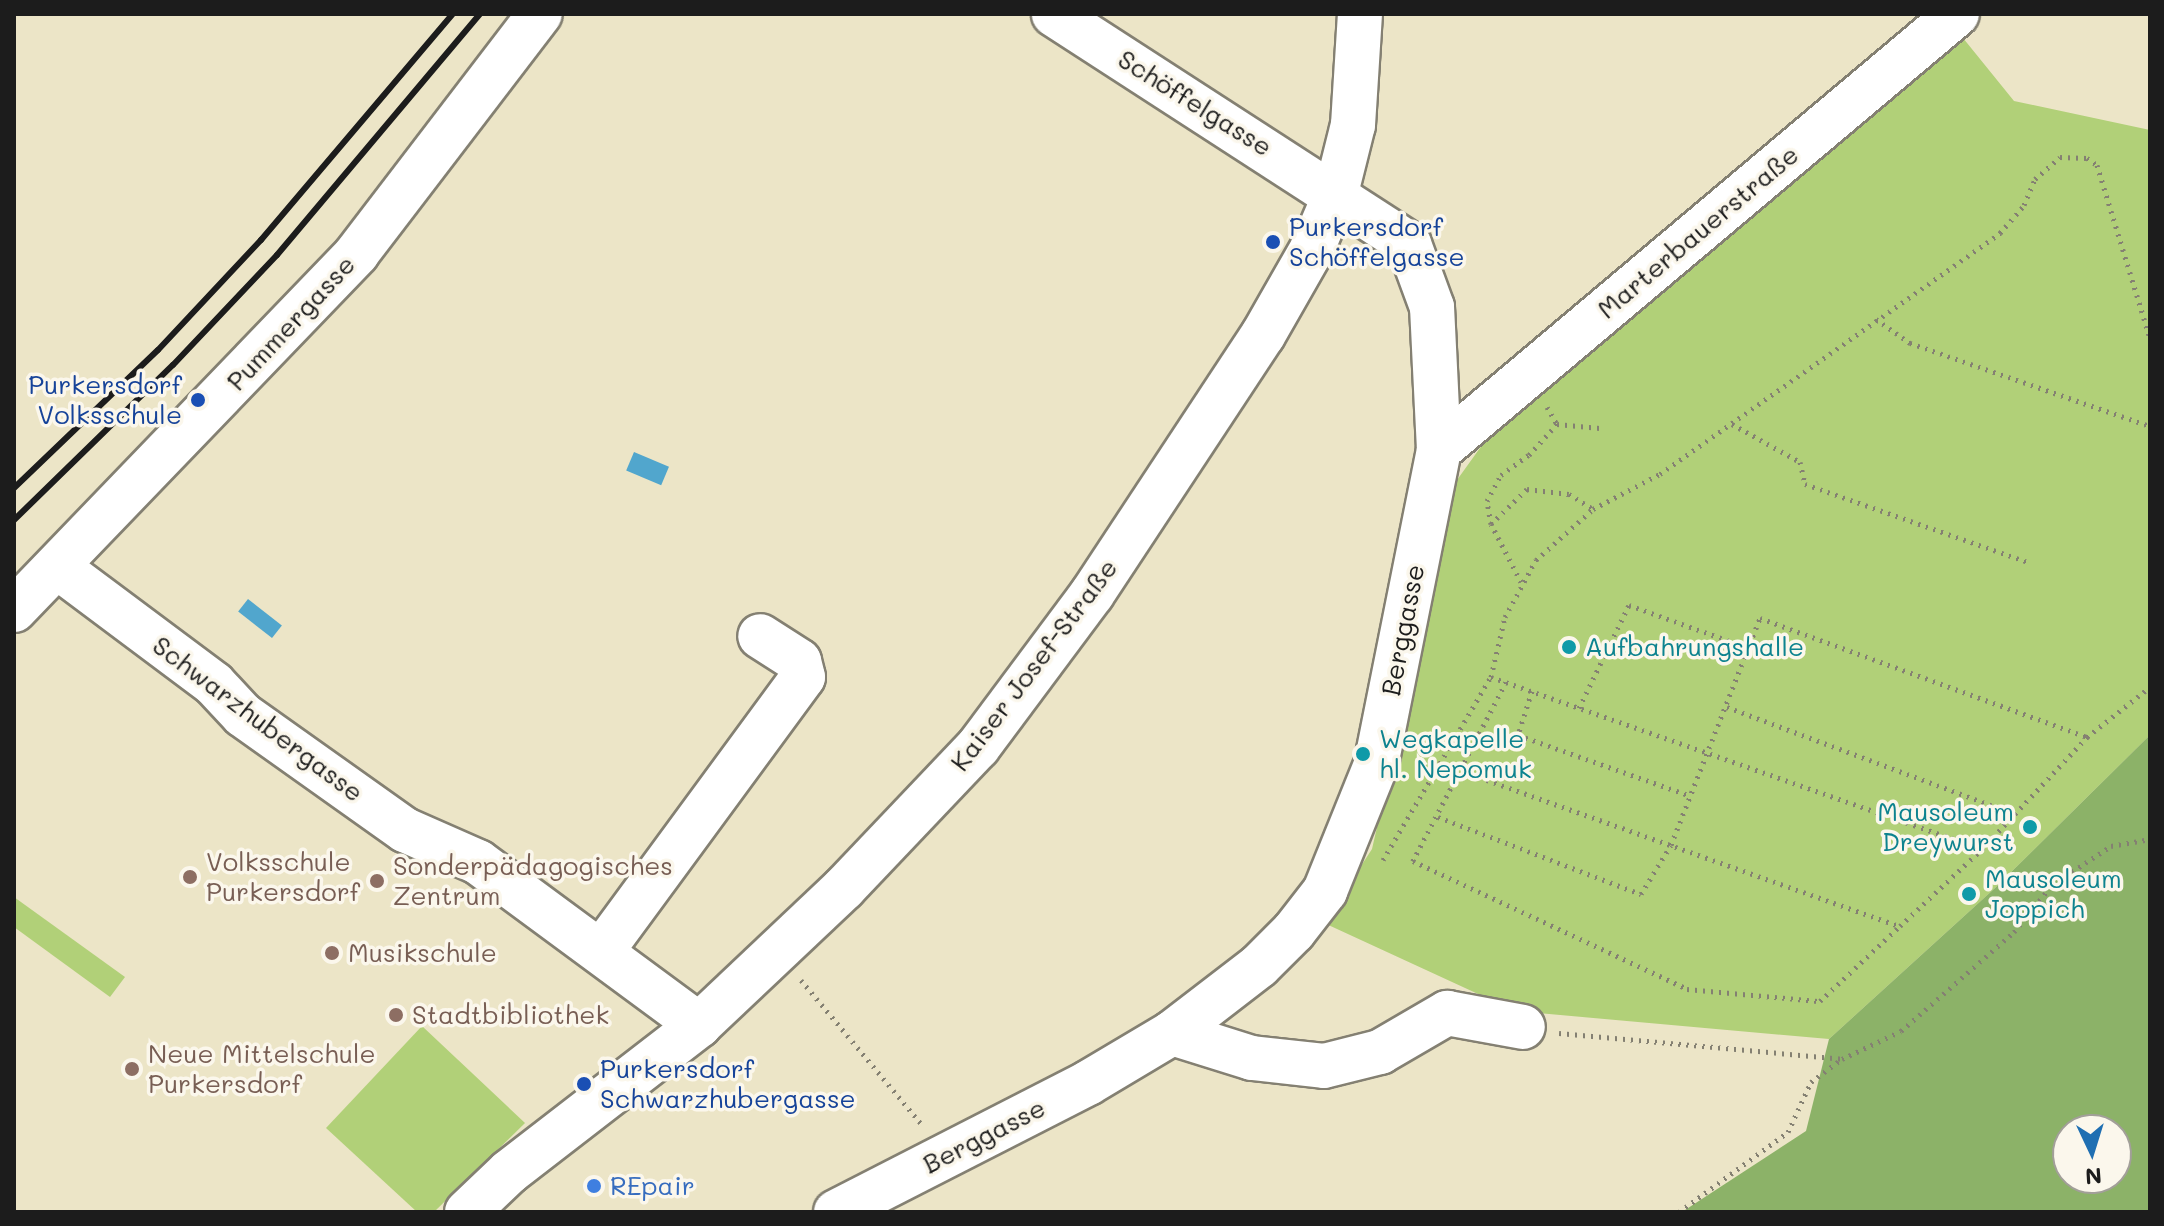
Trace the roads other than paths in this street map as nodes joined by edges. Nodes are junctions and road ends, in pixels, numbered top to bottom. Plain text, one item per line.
1 (540, 14) edge
2 (1054, 14) edge
3 (1360, 14) edge
4 (1957, 14) edge
5 (1336, 193) junction
6 (1439, 450) junction
7 (59, 568) junction
8 (14, 610) edge
9 (760, 636) dead end
10 (601, 952) junction
11 (699, 1025) junction
12 (1523, 1027) road end
13 (1172, 1033) junction
14 (467, 1212) edge
15 (836, 1212) edge

1 - 7 street, Pummergasse
2 - 5 street, Schöffelgasse
3 - 5 street, Kaiser Josef-Straße
4 - 6 street, Marterbauerstraße
5 - 6 street, Berggasse
5 - 11 street, Kaiser Josef-Straße
6 - 13 street, Berggasse
7 - 8 street, Pummergasse
7 - 10 street, Schwarzhubergasse
9 - 10 street
10 - 11 street, Schwarzhubergasse
11 - 14 street, Kaiser Josef-Straße
12 - 13 street
13 - 15 street, Berggasse

